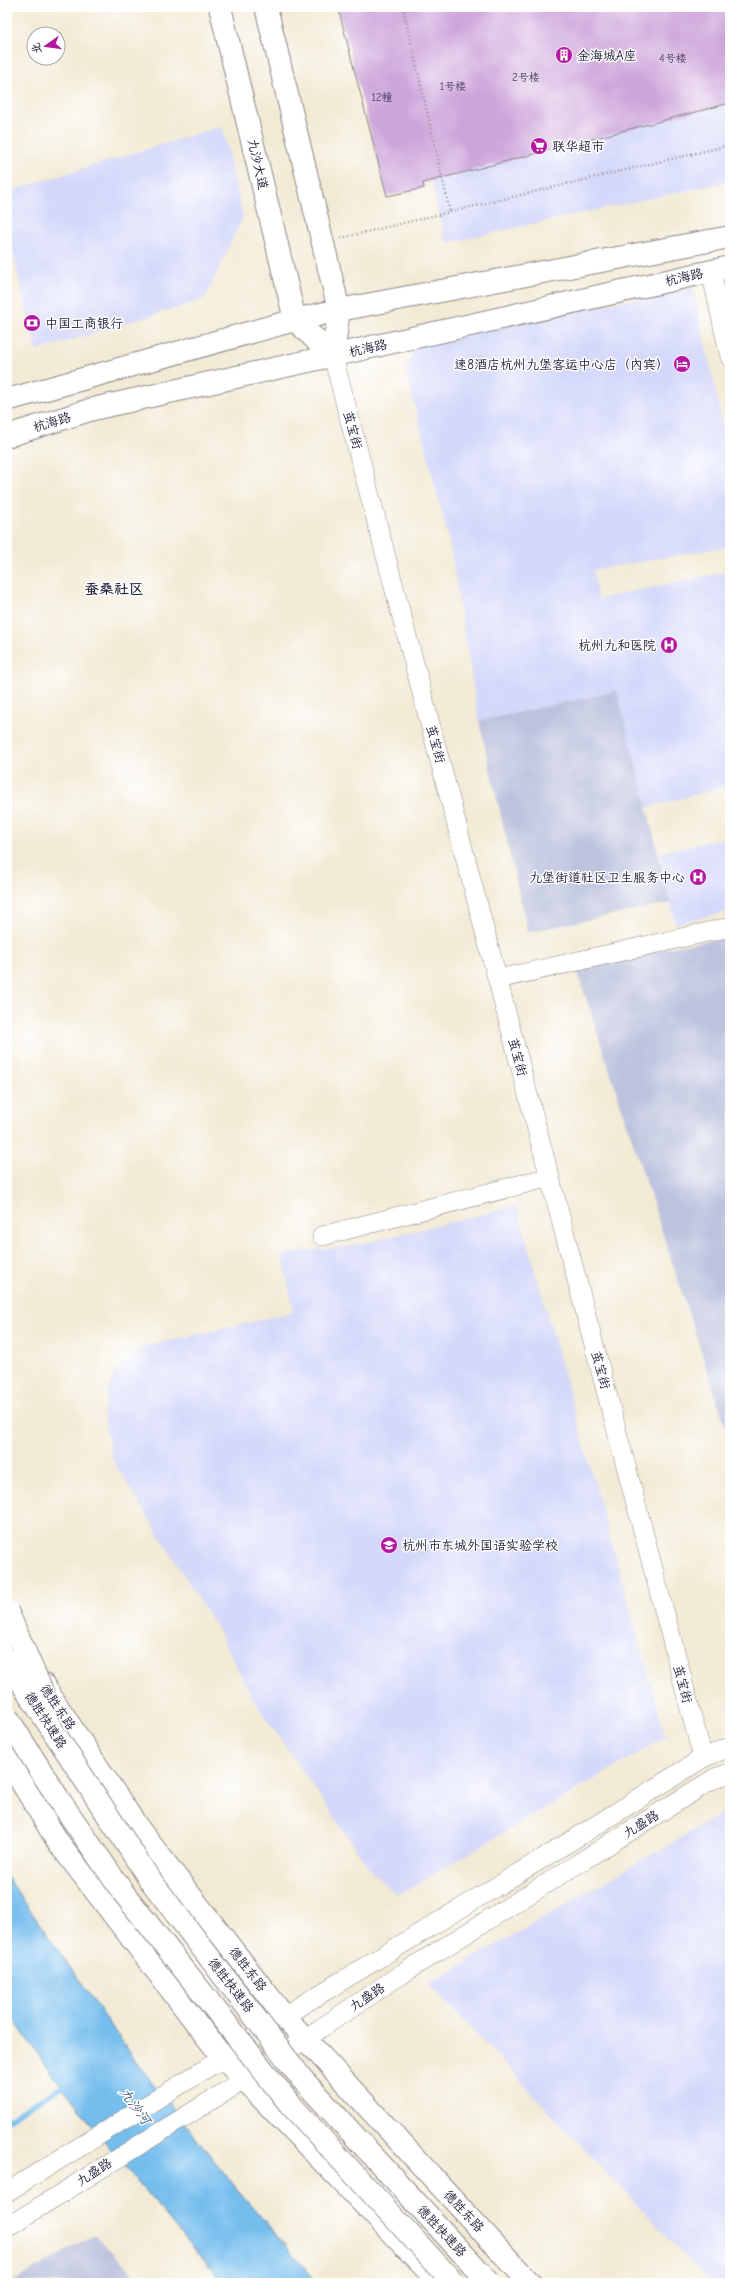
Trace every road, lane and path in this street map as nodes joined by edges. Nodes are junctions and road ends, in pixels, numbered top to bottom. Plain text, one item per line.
1 (220, 7) edge
2 (266, 7) edge
3 (403, 7) edge
4 (730, 145) edge
5 (450, 212) junction
6 (730, 237) edge
7 (323, 242) junction
8 (721, 269) edge
9 (339, 310) junction
10 (295, 320) junction
11 (333, 356) junction
12 (730, 357) edge
13 (7, 400) edge
14 (7, 436) edge
15 (730, 927) edge
16 (498, 979) junction
17 (550, 1177) junction
18 (322, 1236) dead end
19 (7, 1611) edge
20 (7, 1624) edge
21 (7, 1660) edge
22 (7, 1717) edge
23 (730, 1747) edge
24 (7, 1758) edge
25 (703, 1758) junction
26 (74, 1764) junction
27 (730, 1773) edge
28 (284, 2016) junction
29 (305, 2038) junction
30 (223, 2058) junction
31 (244, 2080) junction
32 (7, 2192) edge
33 (7, 2227) edge
34 (440, 2283) edge
35 (454, 2283) edge
36 (490, 2283) edge
37 (530, 2283) edge

1 - 10 main road, 九沙大道
2 - 7 main road
3 - 5 path
4 - 5 path
5 - 7 path
6 - 9 main road
7 - 9 main road
8 - 11 main road, 杭海路
8 - 12 street
9 - 10 main road
9 - 11 main road
10 - 11 main road
10 - 13 main road
11 - 14 main road, 杭海路
11 - 16 street, 茧宝街
15 - 16 street
16 - 17 street, 茧宝街
17 - 18 street
17 - 25 street, 茧宝街
19 - 26 main road, bridge
20 - 28 main road, 德胜东路
21 - 26 main road, 德胜快速路, bridge
22 - 35 main road, 德胜快速路, bridge
23 - 25 street, 九盛路
24 - 30 main road
25 - 28 street, 九盛路
26 - 36 main road, 德胜快速路, bridge
27 - 29 street, 九盛路
28 - 29 main road, 德胜东路
28 - 30 street, 九盛路
29 - 31 street, 九盛路
29 - 37 main road, 德胜东路
30 - 31 main road
30 - 32 street, 九盛路
31 - 33 street, 九盛路
31 - 34 main road

